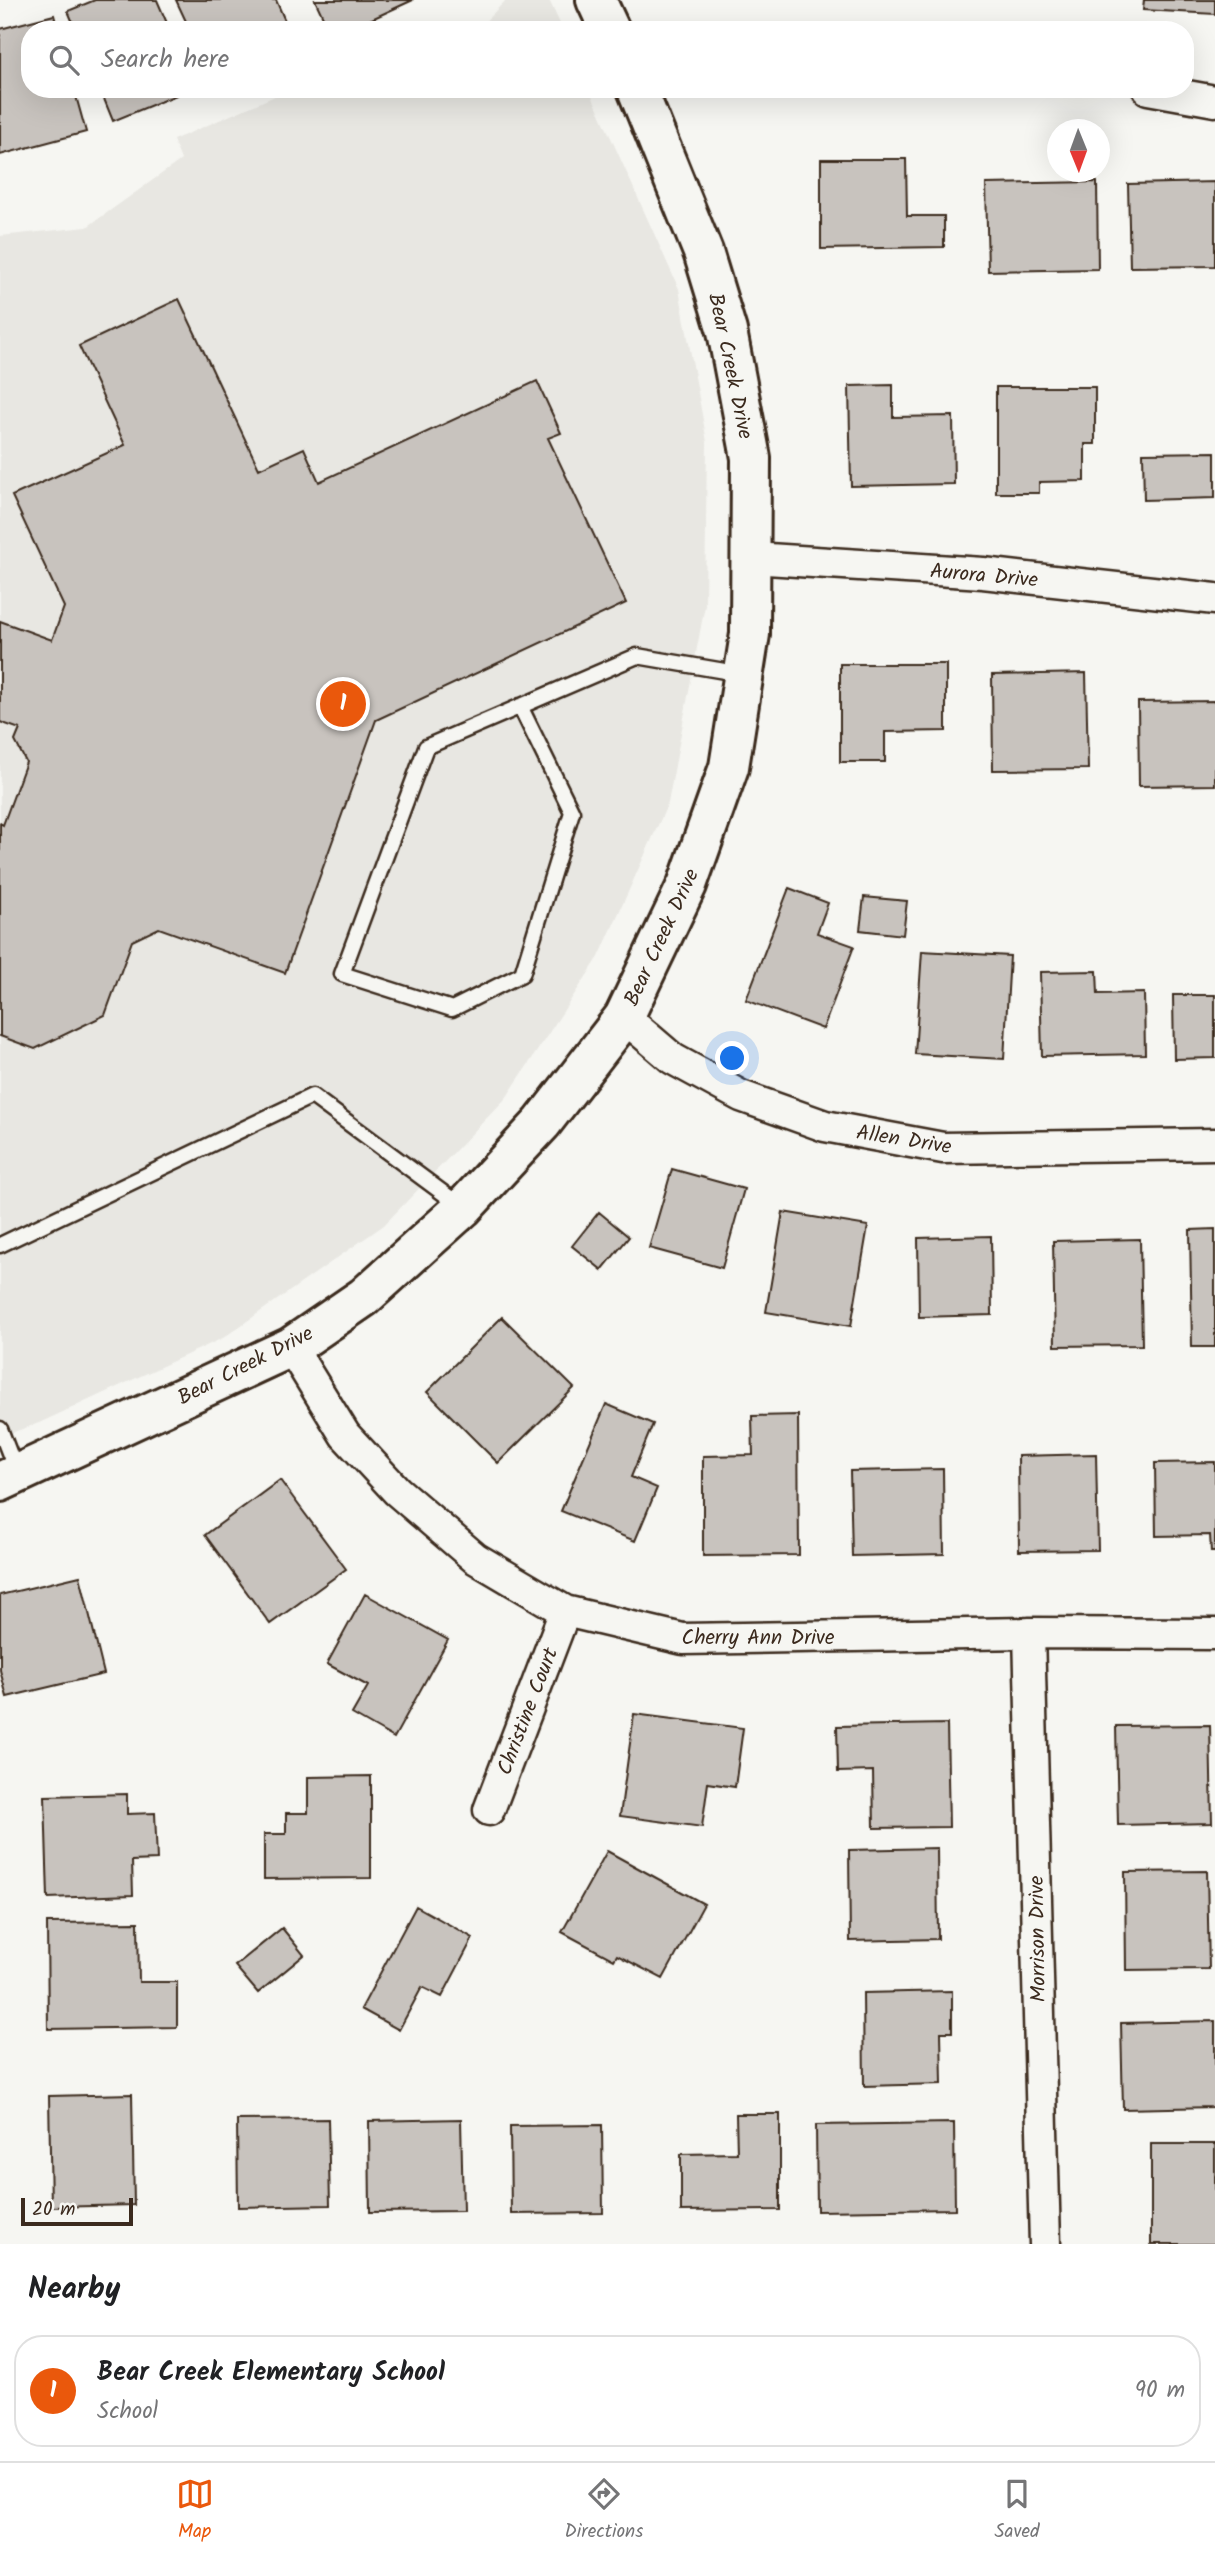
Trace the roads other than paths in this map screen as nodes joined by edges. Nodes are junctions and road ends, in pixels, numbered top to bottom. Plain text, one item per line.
1 (596, 0) edge
2 (606, 21) edge
3 (1194, 97) edge
4 (642, 98) edge
5 (1215, 101) edge
6 (751, 558) junction
7 (1215, 599) edge
8 (744, 674) junction
9 (520, 706) junction
10 (624, 1017) junction
11 (1215, 1144) edge
12 (463, 1208) junction
13 (0, 1245) edge
14 (291, 1347) junction
15 (0, 1429) edge
16 (9, 1479) edge
17 (565, 1611) junction
18 (1029, 1633) junction
19 (1215, 1634) edge
20 (489, 1810) dead end
21 (1045, 2244) edge

1 - 2 street
3 - 5 street
4 - 6 street, Bear Creek Drive
6 - 7 street, Aurora Drive
6 - 8 street, Bear Creek Drive
8 - 9 lane
8 - 10 street, Bear Creek Drive
9 - 9 lane
10 - 11 street, Allen Drive
10 - 12 street, Bear Creek Drive
12 - 13 lane
12 - 14 street, Bear Creek Drive
14 - 16 street, Bear Creek Drive
14 - 17 street, Cherry Ann Drive
15 - 16 lane
17 - 18 street, Cherry Ann Drive
17 - 20 street, Christine Court
18 - 19 street, Cherry Ann Drive
18 - 21 street, Morrison Drive

